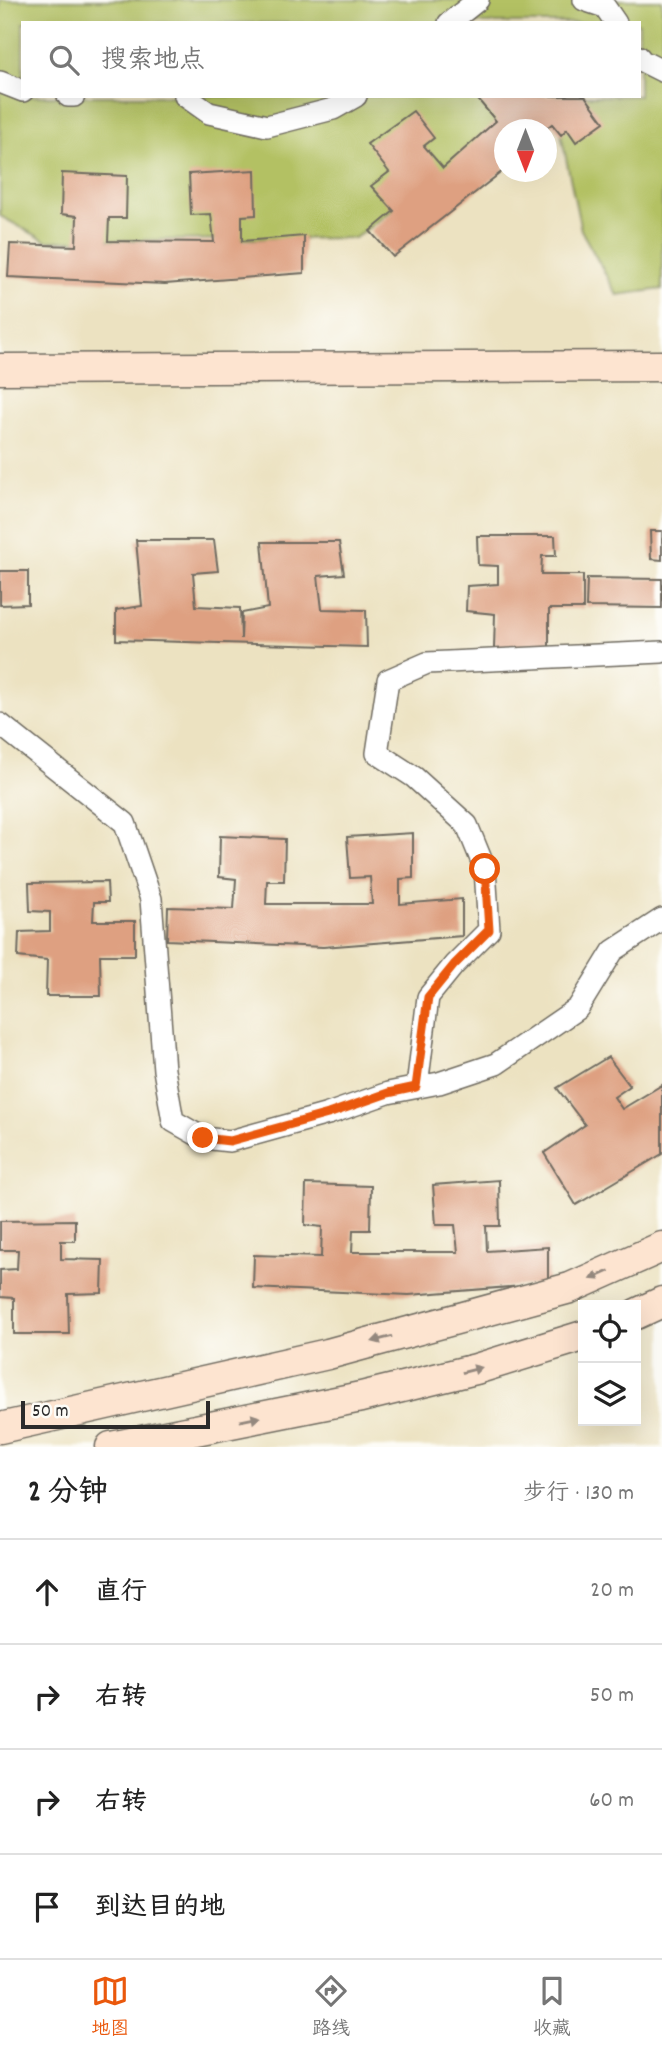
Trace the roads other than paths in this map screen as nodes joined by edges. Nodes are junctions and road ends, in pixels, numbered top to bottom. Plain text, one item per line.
1 (477, 0) edge
2 (584, 0) edge
3 (451, 21) edge
4 (615, 21) edge
5 (641, 60) edge
6 (662, 71) edge
7 (0, 82) edge
8 (21, 90) edge
9 (188, 98) edge
10 (352, 98) edge
11 (662, 366) edge
12 (0, 369) edge
13 (662, 652) edge
14 (0, 724) edge
15 (662, 919) edge
16 (416, 1087) junction
17 (662, 1247) edge
18 (662, 1302) edge
19 (641, 1312) edge
20 (578, 1338) edge
21 (0, 1428) edge
22 (111, 1447) edge

1 - 3 street
2 - 4 street
5 - 6 street
7 - 8 street
9 - 10 street
11 - 12 street
13 - 16 street
14 - 16 street
15 - 16 street
17 -> 21 street
18 - 19 street
22 -> 20 street

